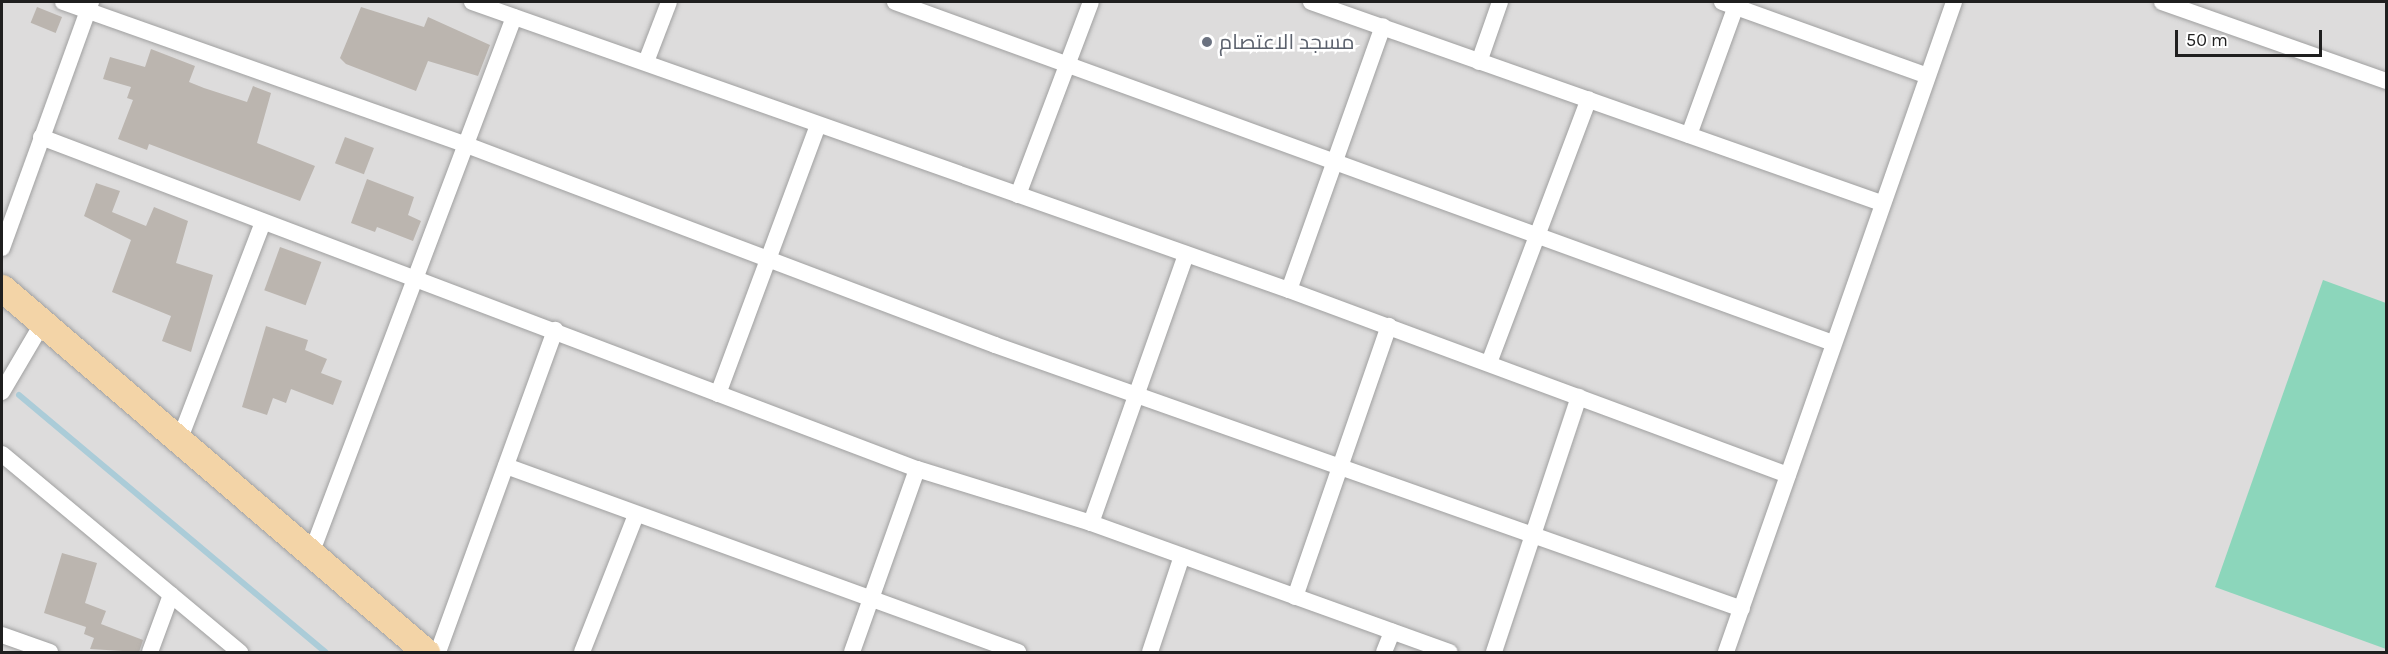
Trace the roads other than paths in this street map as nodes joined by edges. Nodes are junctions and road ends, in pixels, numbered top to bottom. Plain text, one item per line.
1 (63, 2) edge
2 (472, 2) edge
3 (669, 2) edge
4 (895, 2) edge
5 (1091, 2) edge
6 (1311, 2) edge
7 (1500, 2) edge
8 (1954, 2) edge
9 (2162, 2) edge
10 (1729, 4) edge
11 (89, 6) edge
12 (514, 17) junction
13 (1383, 26) junction
14 (646, 62) junction
15 (1479, 62) junction
16 (1067, 64) junction
17 (1927, 76) junction
18 (2386, 79) edge
19 (1589, 99) junction
20 (818, 126) junction
21 (1689, 135) junction
22 (41, 137) junction
23 (464, 144) junction
24 (1336, 158) junction
25 (1018, 195) junction
26 (1881, 203) junction
27 (262, 225) junction
28 (1539, 233) junction
29 (2, 248) edge
30 (1186, 254) junction
31 (769, 261) junction
32 (411, 279) junction
33 (2, 288) edge
34 (1289, 290) junction
35 (42, 324) junction
36 (1389, 326) junction
37 (555, 330) junction
38 (1833, 343) junction
39 (1489, 363) junction
40 (2, 392) edge
41 (718, 394) junction
42 (1136, 395) junction
43 (1579, 397) junction
44 (179, 441) junction
45 (2, 454) edge
46 (506, 466) junction
47 (1339, 466) junction
48 (917, 469) junction
49 (1788, 475) junction
50 (636, 515) junction
51 (1091, 523) junction
52 (1535, 535) junction
53 (310, 554) junction
54 (1182, 556) junction
55 (171, 595) junction
56 (869, 597) junction
57 (1295, 597) junction
58 (1742, 609) junction
59 (1392, 632) junction
60 (2, 634) edge
61 (587, 651) edge
62 (50, 652) edge
63 (150, 652) edge
64 (240, 652) edge
65 (426, 652) edge
66 (438, 652) edge
67 (852, 652) edge
68 (1018, 652) edge
69 (1150, 652) edge
70 (1384, 652) edge
71 (1450, 652) edge
72 (1494, 652) edge
73 (1726, 652) edge

1 - 11 street
2 - 12 street
3 - 14 street
4 - 16 street
5 - 16 street
6 - 13 street
7 - 15 street
8 - 17 street
9 - 18 street
10 - 17 street
10 - 21 street
11 - 22 street
11 - 23 street
12 - 14 street
12 - 23 street
13 - 15 street
13 - 24 street
14 - 20 street
15 - 19 street
16 - 24 street
16 - 25 street
17 - 26 street
19 - 21 street
19 - 28 street
20 - 25 street
20 - 31 street
21 - 26 street
22 - 27 street
22 - 29 street
23 - 31 street
23 - 32 street
24 - 28 street
24 - 34 street
25 - 30 street
26 - 38 street
27 - 32 street
27 - 44 street
28 - 38 street
28 - 39 street
30 - 34 street
30 - 42 street
31 - 41 street
31 - 42 street
32 - 37 street
32 - 53 street
33 - 35 main road
34 - 36 street
35 - 40 street
35 - 44 main road
36 - 39 street
36 - 47 street
37 - 41 street
37 - 46 street
38 - 49 street
39 - 43 street
41 - 48 street
42 - 47 street
42 - 51 street
43 - 49 street
43 - 52 street
44 - 53 main road
45 - 55 street
46 - 50 street
46 - 66 street
47 - 52 street
47 - 57 street
48 - 51 street
48 - 56 street
49 - 58 street
50 - 56 street
50 - 61 street
51 - 54 street
52 - 58 street
52 - 72 street
53 - 65 main road
54 - 57 street
54 - 69 street
55 - 63 street
55 - 64 street
56 - 67 street
56 - 68 street
57 - 59 street
58 - 73 street
59 - 70 street
59 - 71 street
60 - 62 street

